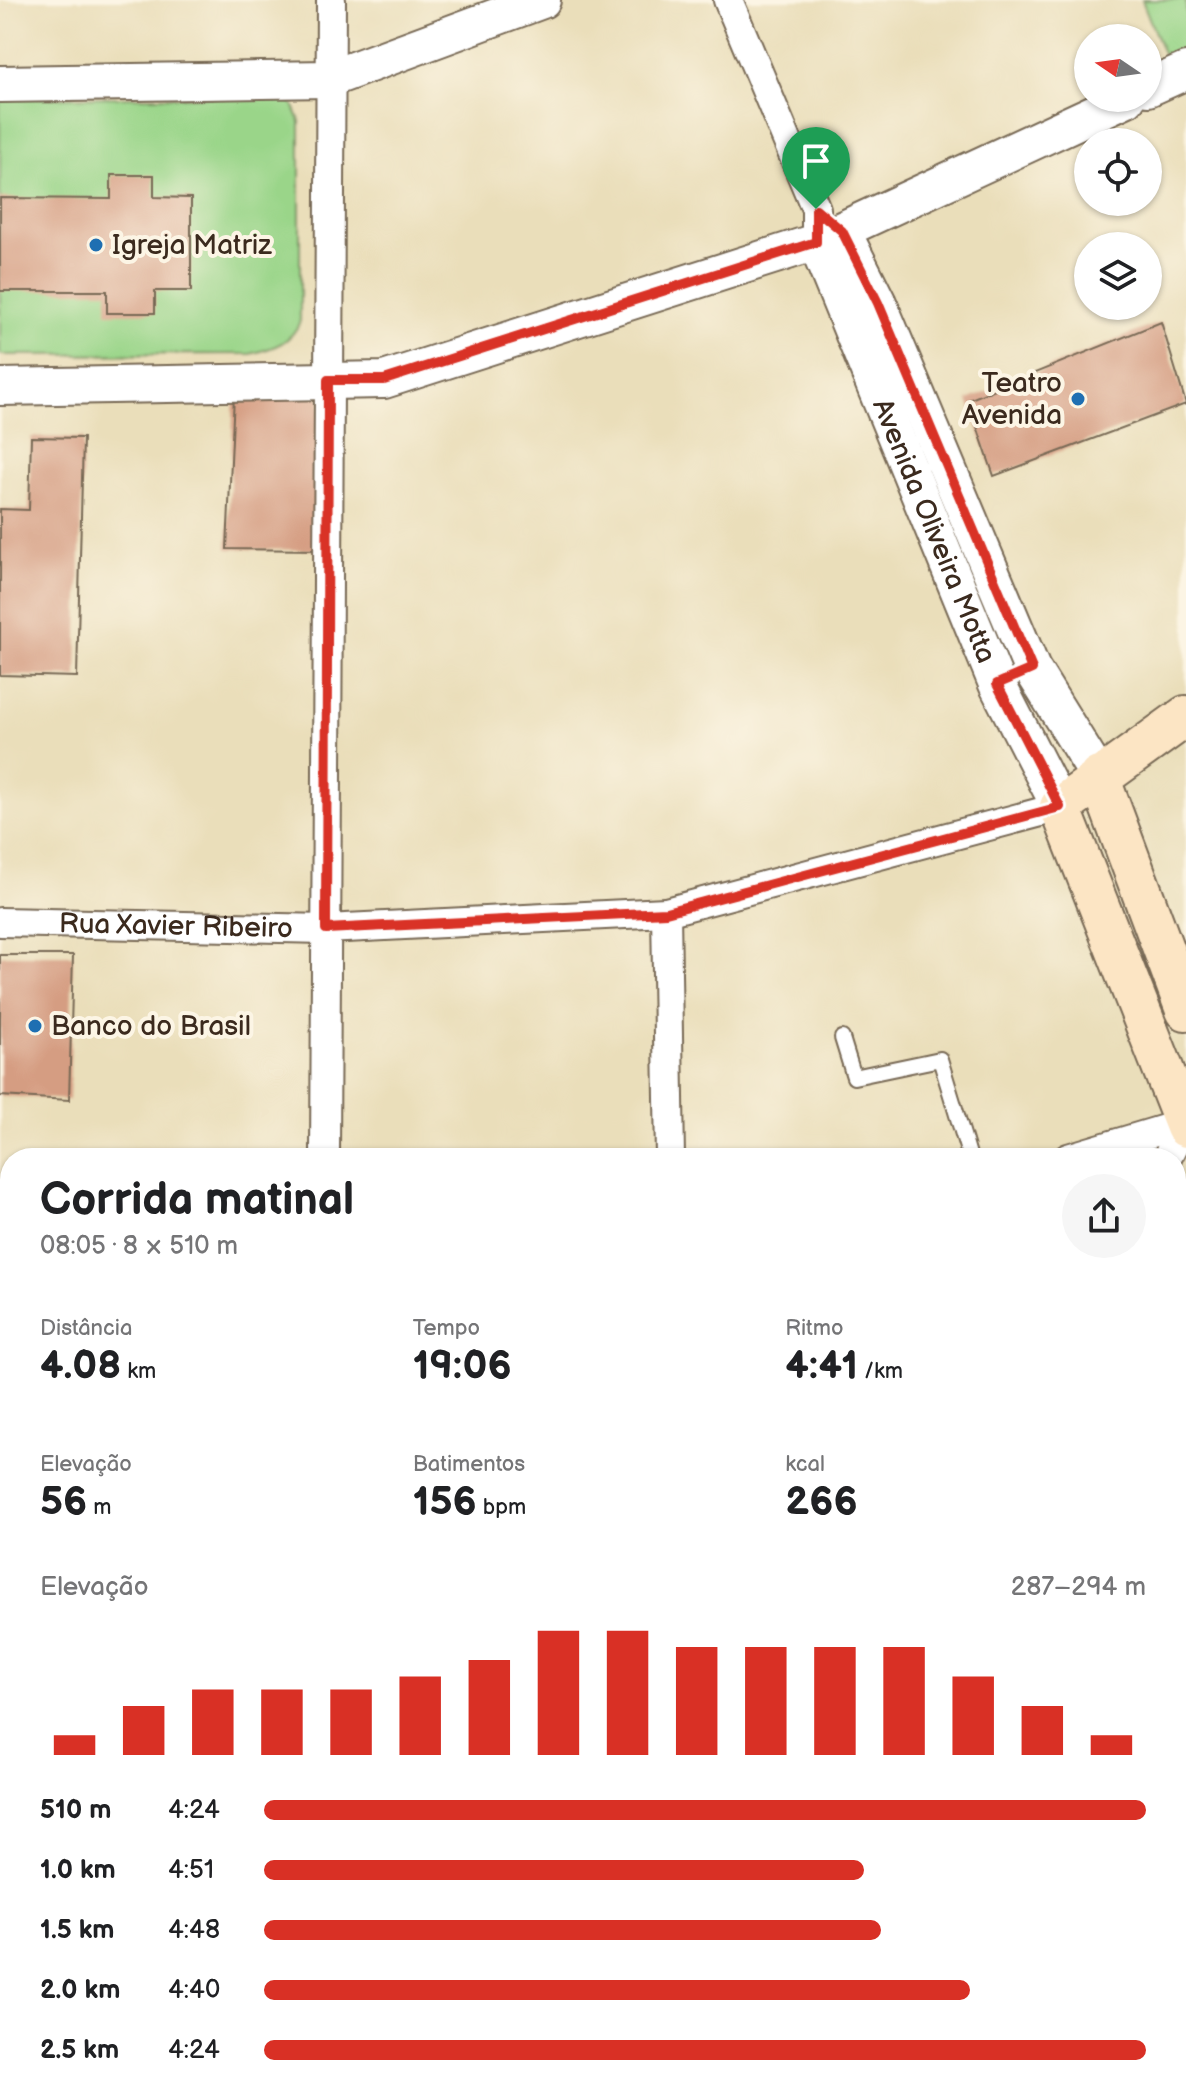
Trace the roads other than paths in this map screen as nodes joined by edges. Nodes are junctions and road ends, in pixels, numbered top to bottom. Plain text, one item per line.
1 (331, 0) edge
2 (542, 0) edge
3 (728, 0) edge
4 (1186, 71) edge
5 (329, 79) junction
6 (1162, 82) edge
7 (0, 84) edge
8 (1094, 112) edge
9 (825, 227) junction
10 (328, 380) junction
11 (0, 387) edge
12 (916, 390) junction
13 (883, 404) junction
14 (950, 470) junction
15 (917, 486) junction
16 (989, 564) junction
17 (1032, 669) junction
18 (997, 684) junction
19 (1186, 716) edge
20 (1099, 777) junction
21 (1060, 807) junction
22 (666, 912) junction
23 (0, 922) edge
24 (326, 929) junction
25 (1186, 1010) edge
26 (842, 1038) dead end
27 (1181, 1133) edge
28 (325, 1148) edge
29 (670, 1148) edge
30 (967, 1148) edge
31 (1113, 1148) edge

1 - 5 street
2 - 5 street
3 - 9 street
4 - 6 street
5 - 7 street
5 - 10 street
8 - 9 street
9 - 10 street
9 - 12 street, Avenida Oliveira Motta
9 - 13 street, Avenida Oliveira Motta
10 - 11 street
10 - 24 street
12 - 13 street
12 - 14 street, Avenida Oliveira Motta
13 - 15 street, Avenida Oliveira Motta
14 - 15 street
14 - 16 street, Avenida Oliveira Motta
15 - 18 street, Avenida Oliveira Motta
16 - 17 street, Avenida Oliveira Motta
16 - 18 street
17 - 18 street
17 - 20 street, Avenida Oliveira Motta
18 - 21 street, Avenida Oliveira Motta
19 - 20 main road
20 - 21 main road
20 - 25 main road, Avenida Oliveira Motta
21 - 22 street, Rua Xavier Ribeiro
21 - 27 main road, Avenida Oliveira Motta
22 - 24 street, Rua Xavier Ribeiro
22 - 29 street
23 - 24 street, Rua Xavier Ribeiro
24 - 28 street
26 - 30 lane
27 - 31 street

